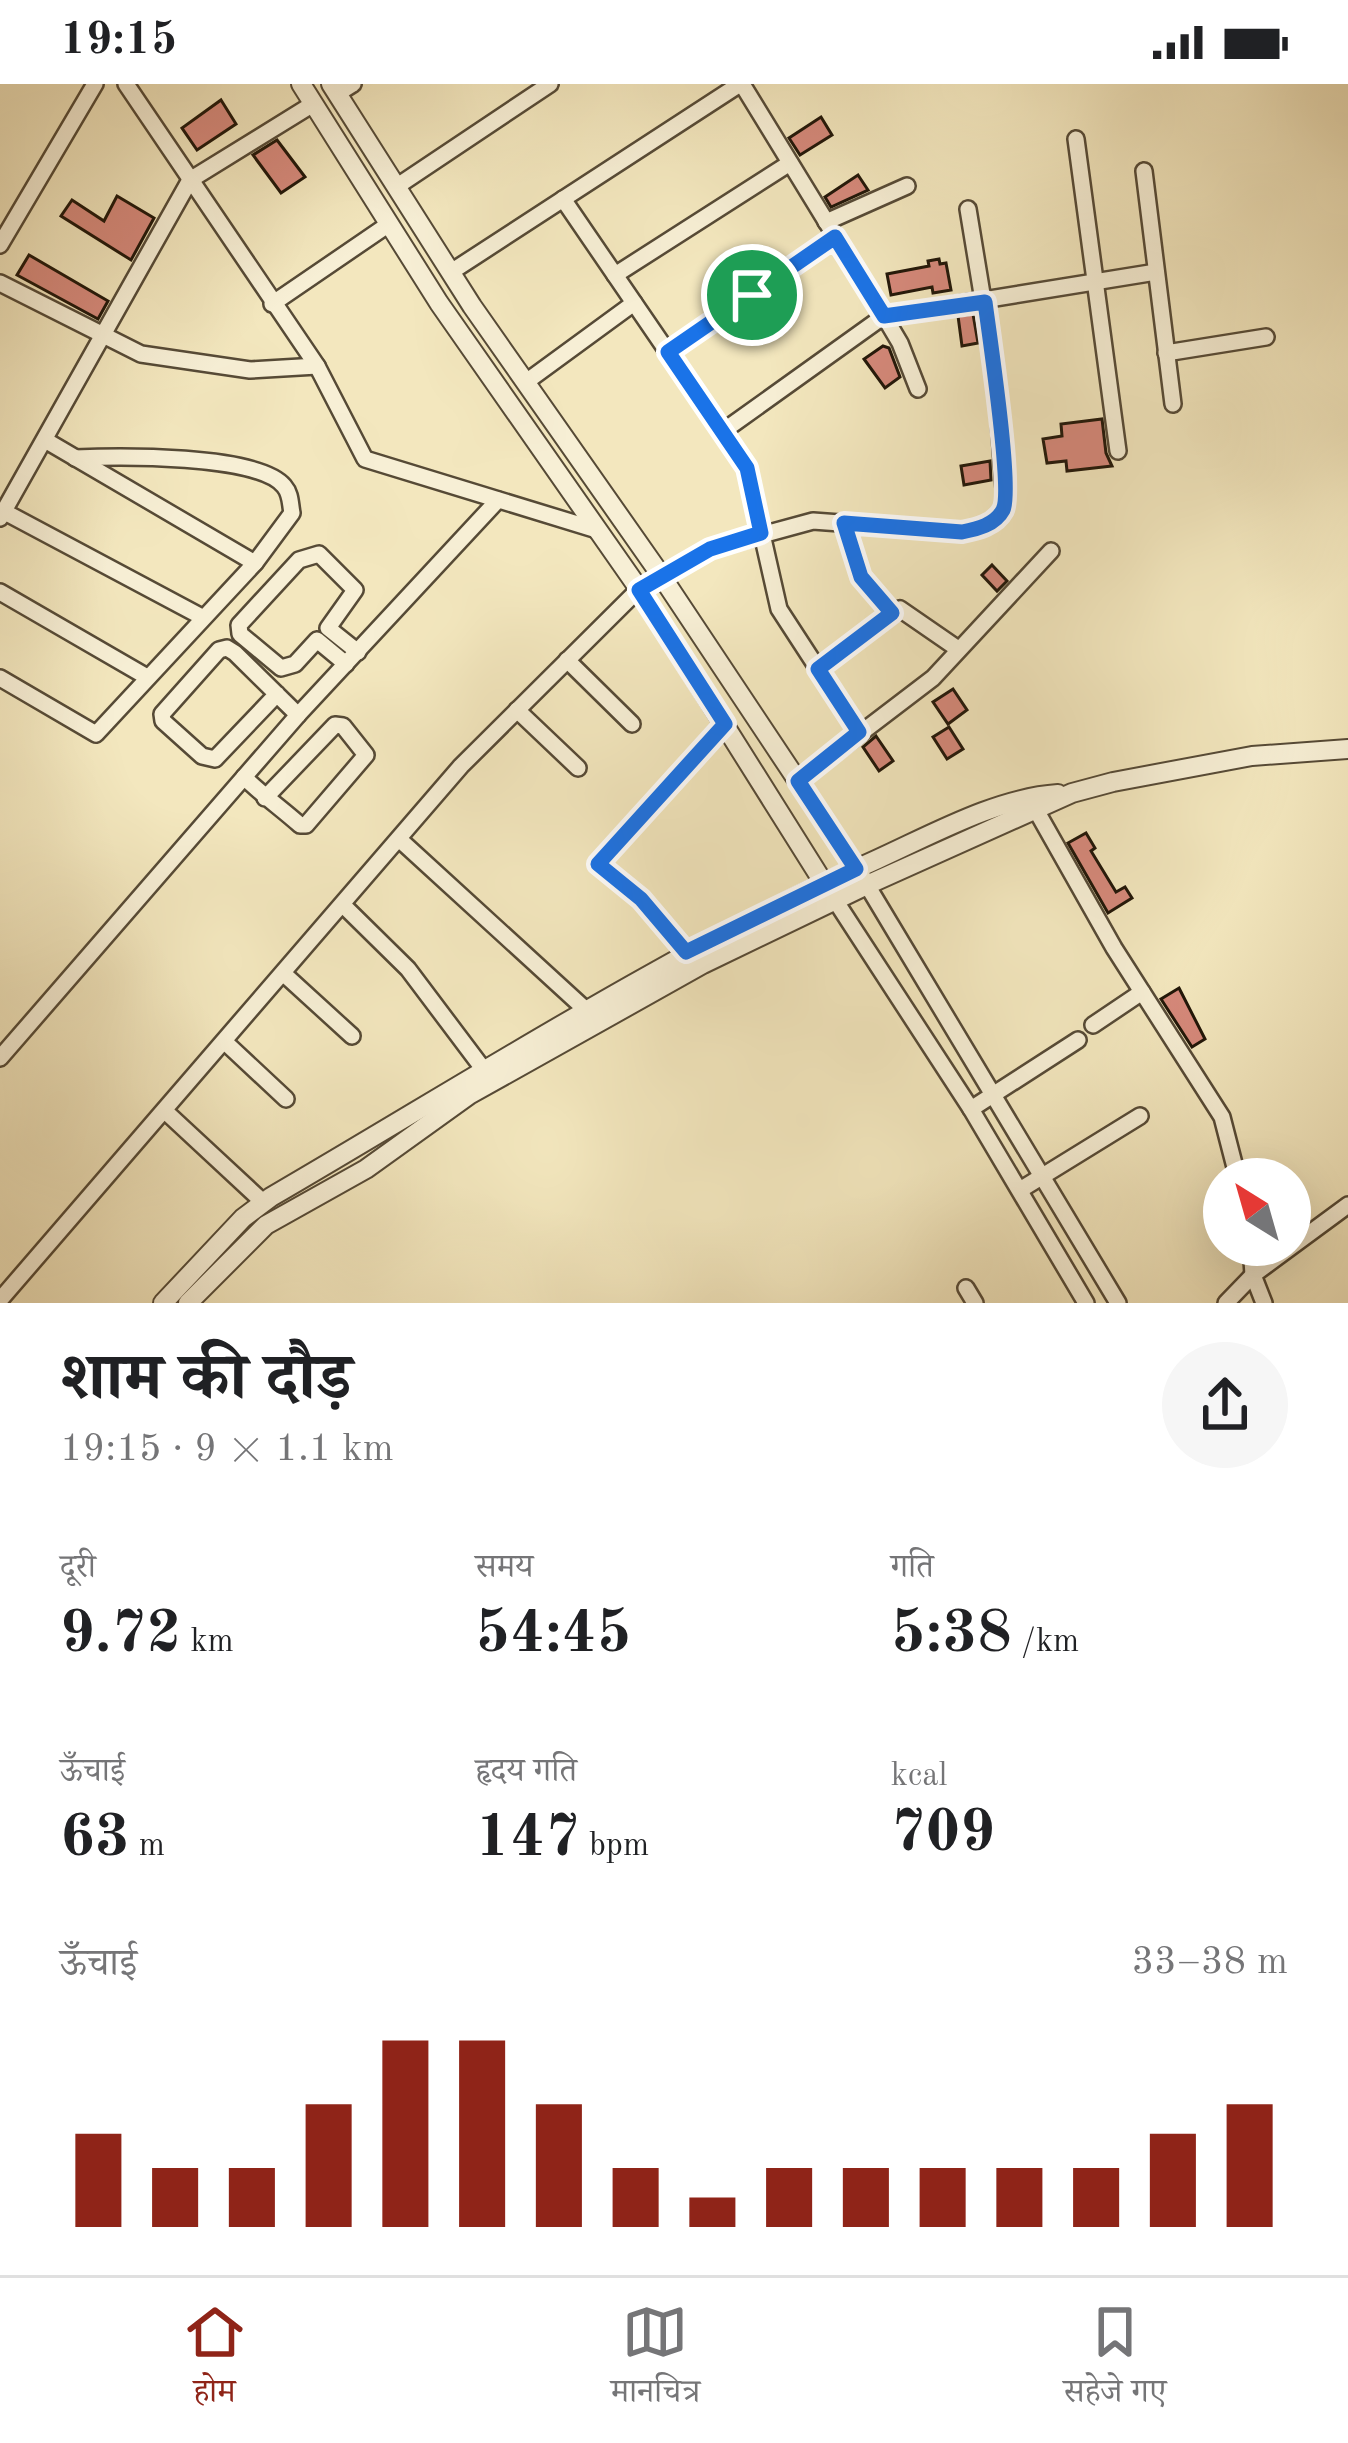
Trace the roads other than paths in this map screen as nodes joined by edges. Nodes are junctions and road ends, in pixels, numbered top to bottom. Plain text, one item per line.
1 (95, 84) edge
2 (126, 84) edge
3 (301, 84) edge
4 (550, 84) edge
5 (741, 84) edge
6 (340, 87) edge
7 (314, 104) junction
8 (1076, 139) dead end
9 (790, 164) junction
10 (1144, 171) dead end
11 (190, 180) junction
12 (907, 186) dead end
13 (396, 187) junction
14 (563, 199) junction
15 (968, 209) dead end
16 (389, 224) junction
17 (831, 230) junction
18 (0, 245) edge
19 (451, 272) junction
20 (1156, 272) junction
21 (615, 274) junction
22 (1097, 283) junction
23 (0, 284) edge
24 (985, 302) junction
25 (634, 303) junction
26 (272, 304) junction
27 (884, 316) junction
28 (106, 336) junction
29 (1266, 337) dead end
30 (668, 352) junction
31 (1166, 353) junction
32 (316, 366) junction
33 (526, 382) junction
34 (918, 389) dead end
35 (1173, 404) dead end
36 (722, 432) junction
37 (45, 440) junction
38 (1118, 451) dead end
39 (75, 458) junction
40 (498, 500) junction
41 (2, 515) edge
42 (844, 523) junction
43 (597, 530) junction
44 (761, 533) junction
45 (1051, 551) dead end
46 (255, 563) junction
47 (660, 574) junction
48 (639, 590) junction
49 (0, 592) edge
50 (892, 613) junction
51 (202, 617) junction
52 (322, 634) junction
53 (958, 650) junction
54 (352, 658) junction
55 (567, 660) junction
56 (818, 669) junction
57 (147, 677) junction
58 (0, 678) edge
59 (277, 694) junction
60 (517, 710) junction
61 (298, 715) junction
62 (632, 724) dead end
63 (725, 724) junction
64 (859, 732) junction
65 (1348, 749) edge
66 (578, 768) dead end
67 (795, 776) junction
68 (244, 777) junction
69 (766, 792) junction
70 (265, 798) junction
71 (1036, 806) junction
72 (399, 838) junction
73 (862, 877) junction
74 (830, 892) junction
75 (344, 905) junction
76 (686, 952) junction
77 (284, 974) junction
78 (1142, 992) junction
79 (586, 1010) junction
80 (1093, 1025) dead end
81 (352, 1036) dead end
82 (1078, 1040) dead end
83 (224, 1042) junction
84 (0, 1058) edge
85 (484, 1070) junction
86 (994, 1094) junction
87 (286, 1099) dead end
88 (971, 1109) junction
89 (165, 1111) junction
90 (1140, 1116) dead end
91 (1232, 1158) edge
92 (1044, 1175) junction
93 (1019, 1190) junction
94 (263, 1202) junction
95 (1348, 1204) edge
96 (1252, 1266) edge
97 (1253, 1275) junction
98 (0, 1300) edge
99 (164, 1303) edge
100 (188, 1303) edge
101 (1086, 1303) edge
102 (1118, 1303) edge
103 (1226, 1303) edge
104 (1264, 1303) edge

1 - 18 street
2 - 11 street
3 - 7 street
4 - 13 street
5 - 9 street
5 - 14 street
6 - 13 street
7 - 11 street
7 - 16 street
8 - 22 street
9 - 17 street
9 - 21 street
10 - 20 street
11 - 26 street
11 - 28 street
12 - 17 street
13 - 19 street
14 - 19 street
14 - 21 street
15 - 24 street
16 - 26 street
16 - 43 street
17 - 27 street
17 - 30 street
19 - 33 street
20 - 22 street
20 - 31 street
21 - 25 street
22 - 24 street
22 - 38 street
23 - 28 street
24 - 27 street
24 - 42 street
25 - 30 street
25 - 33 street
26 - 32 street
27 - 34 street
27 - 36 street
28 - 32 street
28 - 37 street
29 - 31 street
30 - 36 street
31 - 35 street
32 - 40 street
33 - 47 street
36 - 44 street
37 - 39 street
37 - 41 street
39 - 46 street
39 - 46 street
40 - 43 street
40 - 54 street
41 - 51 street
42 - 44 street
42 - 50 street
43 - 48 street
44 - 47 street
44 - 56 street
45 - 53 street
46 - 51 street
47 - 48 street
47 - 67 street
48 - 55 street
48 - 63 street
49 - 57 street
50 - 53 street
50 - 56 street
51 - 57 street
52 - 52 street
52 - 54 street
53 - 64 street
54 - 61 street
55 - 60 street
55 - 62 street
56 - 64 street
57 - 58 street
59 - 59 street
59 - 61 street
60 - 66 street
60 - 72 street
61 - 68 street
63 - 69 street
63 - 76 street
64 - 67 street
65 - 71 street
67 - 69 street
67 - 73 street
68 - 70 street
68 - 84 street
69 - 74 street
70 - 70 street
71 - 73 street
71 - 78 street
72 - 75 street
72 - 79 street
73 - 74 street
73 - 86 street
74 - 76 street
74 - 88 street
74 - 100 street
75 - 77 street
75 - 85 street
76 - 79 street
77 - 81 street
77 - 83 street
78 - 80 street
78 - 91 street
79 - 85 street
82 - 86 street
83 - 87 street
83 - 89 street
85 - 94 street
86 - 88 street
86 - 92 street
88 - 93 street
89 - 94 street
89 - 98 street
90 - 92 street
92 - 93 street
92 - 102 street
93 - 101 street
94 - 99 street
95 - 97 street
96 - 97 street
97 - 103 street
97 - 104 street

